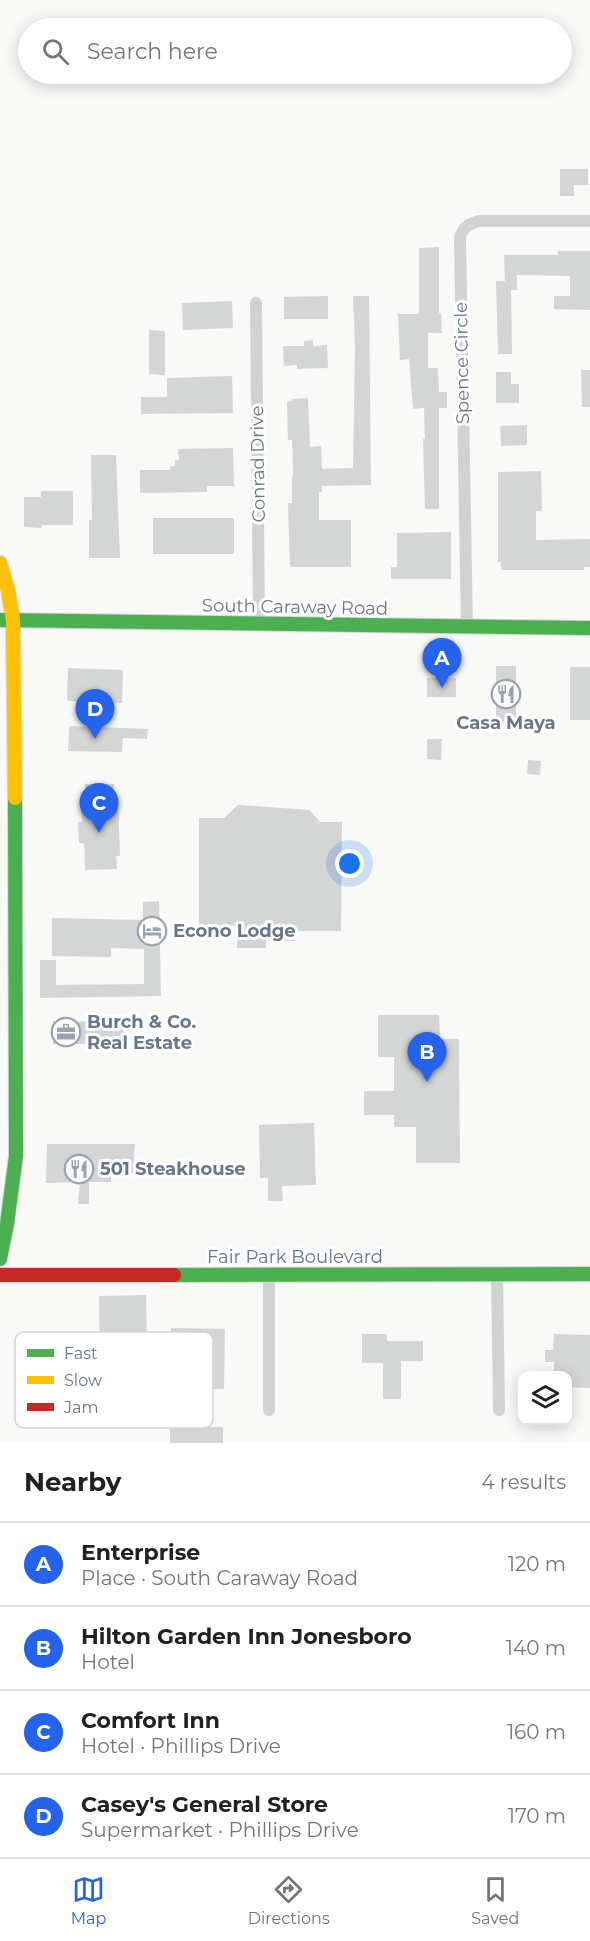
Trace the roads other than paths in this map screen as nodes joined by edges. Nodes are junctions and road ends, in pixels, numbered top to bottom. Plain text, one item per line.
1 (590, 221) edge
2 (256, 303) dead end
3 (0, 563) edge
4 (6, 620) edge
5 (259, 625) junction
6 (467, 628) junction
7 (590, 628) edge
8 (0, 1259) edge
9 (590, 1274) edge
10 (0, 1275) edge
11 (497, 1275) junction
12 (268, 1276) junction
13 (269, 1410) dead end
14 (499, 1410) dead end

1 - 6 street, Spence Circle
2 - 5 street, Conrad Drive
3 - 4 street
4 - 5 street, South Caraway Road
4 - 8 street
5 - 6 street, South Caraway Road
6 - 7 street, South Caraway Road
9 - 11 street, Fair Park Boulevard
10 - 12 street, Fair Park Boulevard
11 - 12 street, Fair Park Boulevard
11 - 14 street
12 - 13 street

